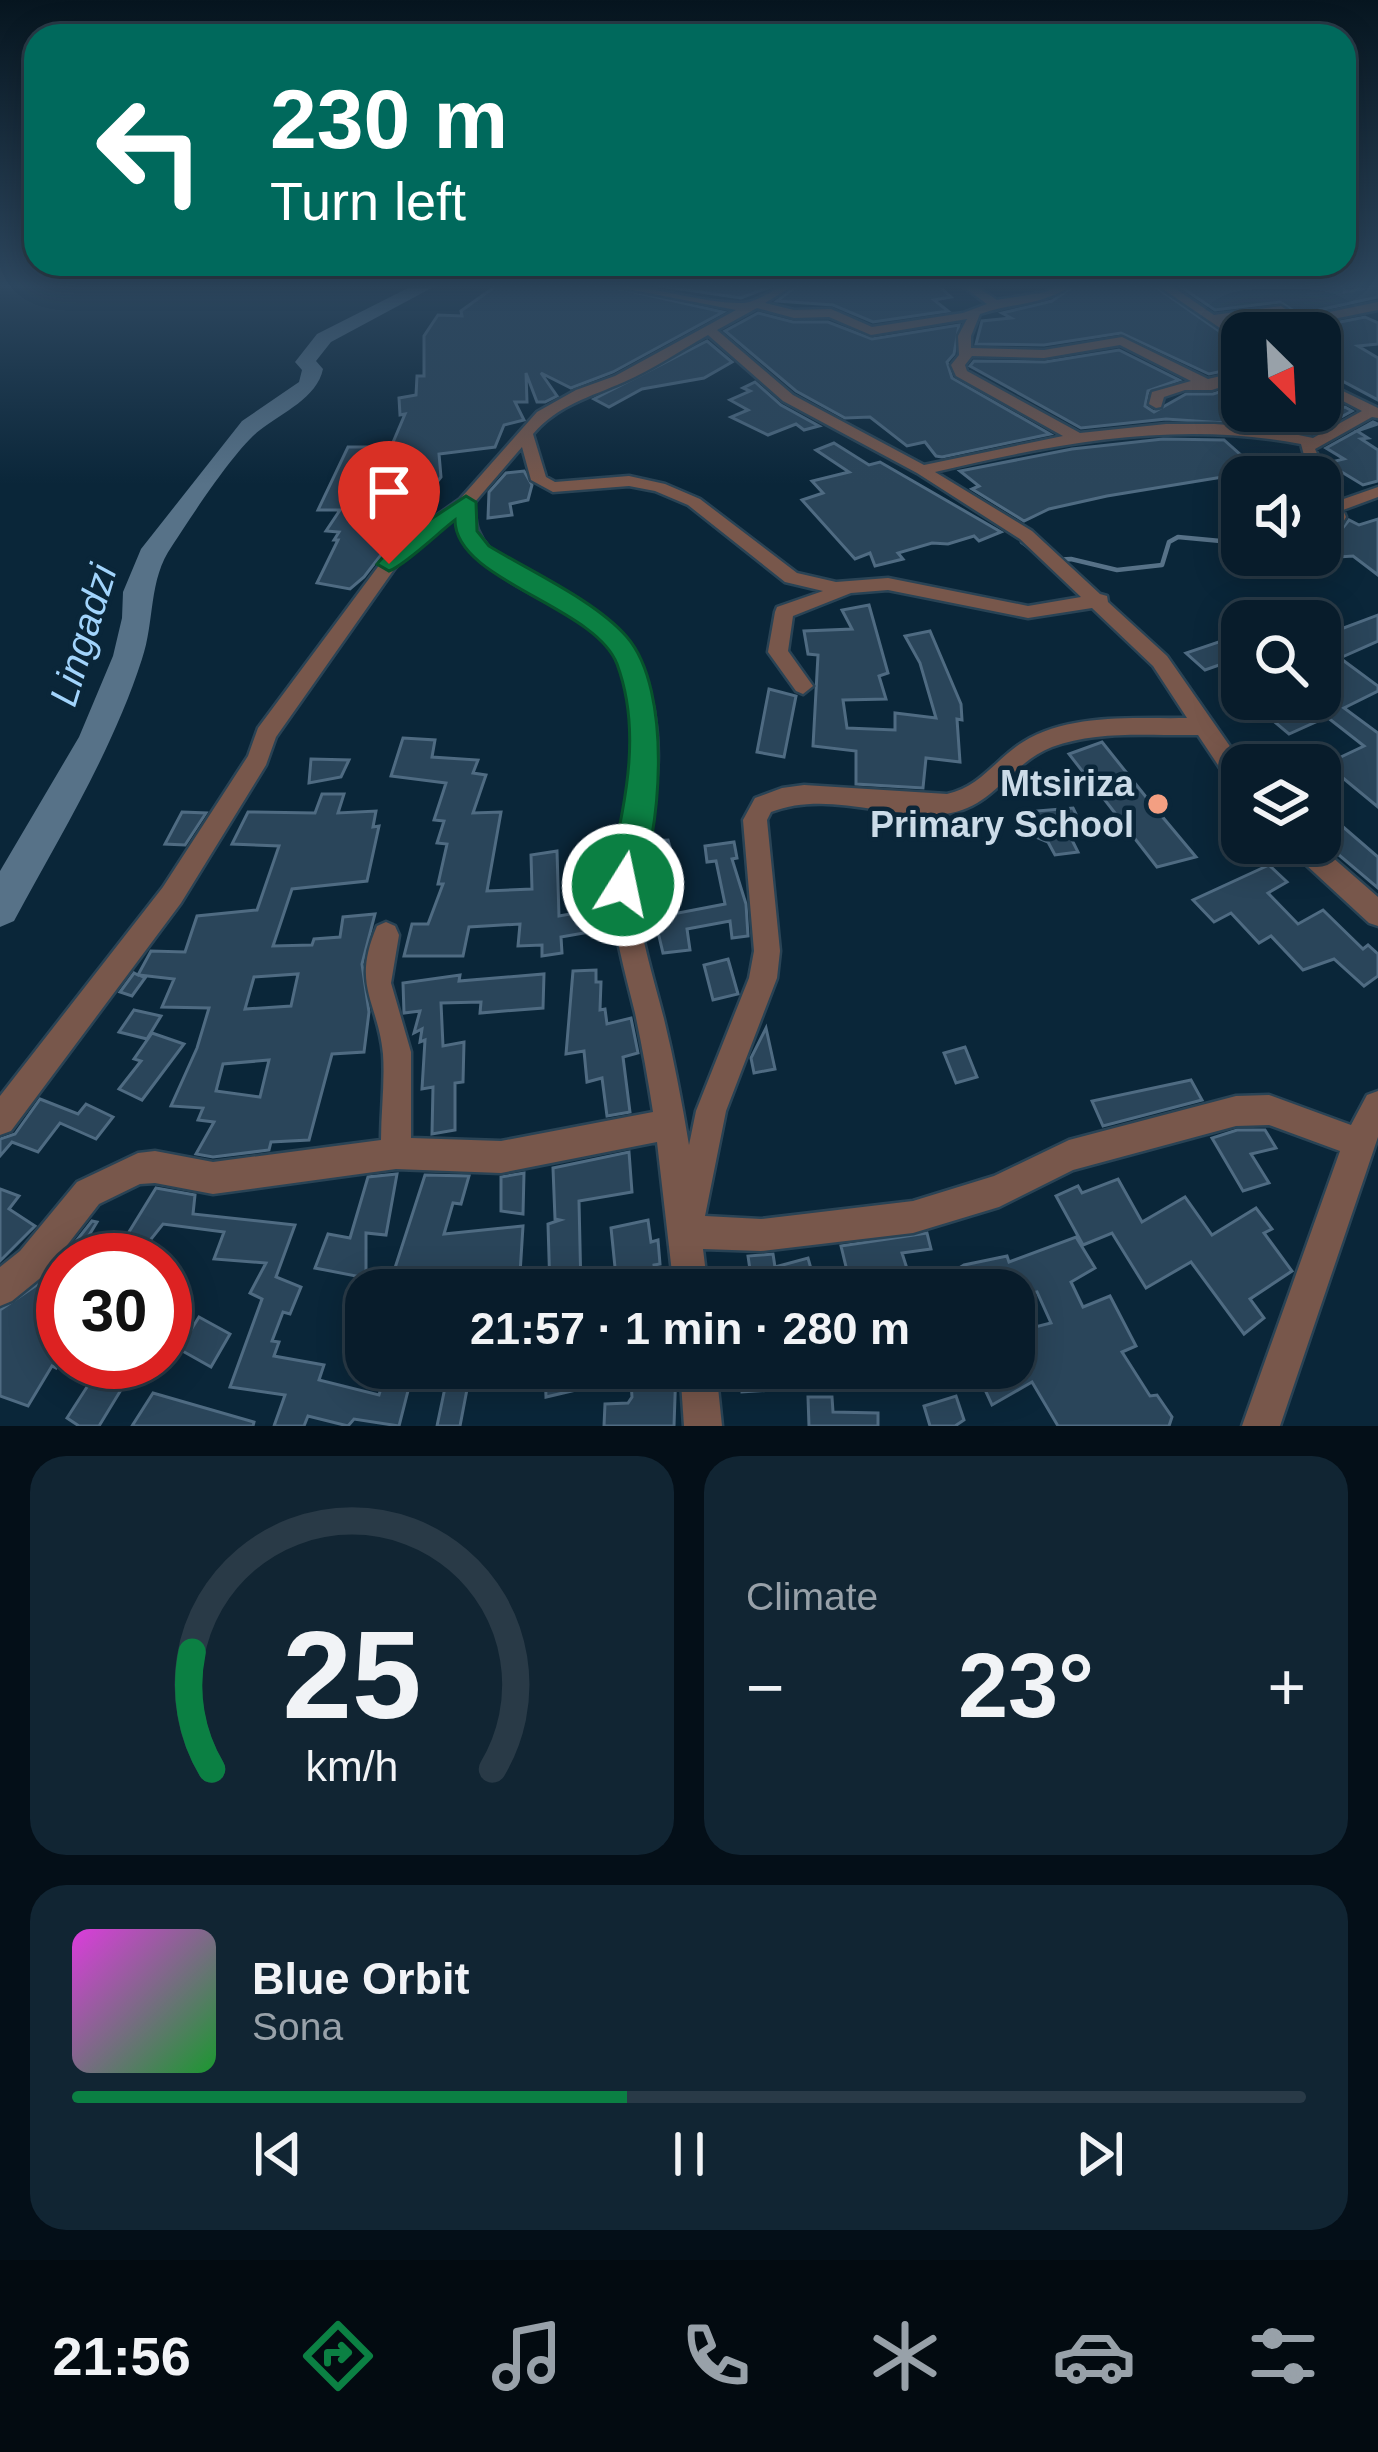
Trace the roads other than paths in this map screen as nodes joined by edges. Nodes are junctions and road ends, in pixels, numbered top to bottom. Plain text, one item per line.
1 (668, 352) edge
2 (734, 352) edge
3 (966, 352) joint
4 (1059, 352) edge
5 (1143, 352) edge
6 (1221, 383) edge
7 (1212, 386) junction
8 (1341, 395) edge
9 (1156, 404) dead end
10 (1375, 412) edge
11 (525, 432) junction
12 (1075, 436) junction
13 (1312, 442) junction
14 (1309, 456) edge
15 (922, 470) junction
16 (1378, 492) edge
17 (466, 502) junction
18 (1341, 505) edge
19 (850, 589) junction
20 (1100, 600) junction
21 (803, 686) dead end
22 (1204, 727) junction
23 (1221, 752) edge
24 (1322, 864) edge
25 (1378, 914) edge
26 (386, 934) dead end
27 (1378, 1106) edge
28 (0, 1120) edge
29 (669, 1124) junction
30 (1358, 1143) junction
31 (396, 1153) junction
32 (686, 1232) junction
33 (689, 1269) edge
34 (0, 1289) edge
35 (700, 1389) edge
36 (703, 1426) edge
37 (1261, 1426) edge

1 - 11 street
2 - 15 street
3 - 4 street
3 - 12 street
5 - 7 street
6 - 7 street
7 - 9 street
8 - 10 street
10 - 13 street
11 - 17 street
11 - 19 street
12 - 13 street
12 - 15 street
13 - 14 street
15 - 20 street
16 - 18 street
17 - 28 street
17 - 29 street
19 - 20 street
19 - 21 street
20 - 22 street
22 - 23 street
22 - 32 street
24 - 25 street
26 - 31 street
27 - 30 street
29 - 31 street
29 - 32 street
30 - 32 street
30 - 37 street
31 - 34 street
32 - 33 street
35 - 36 street

